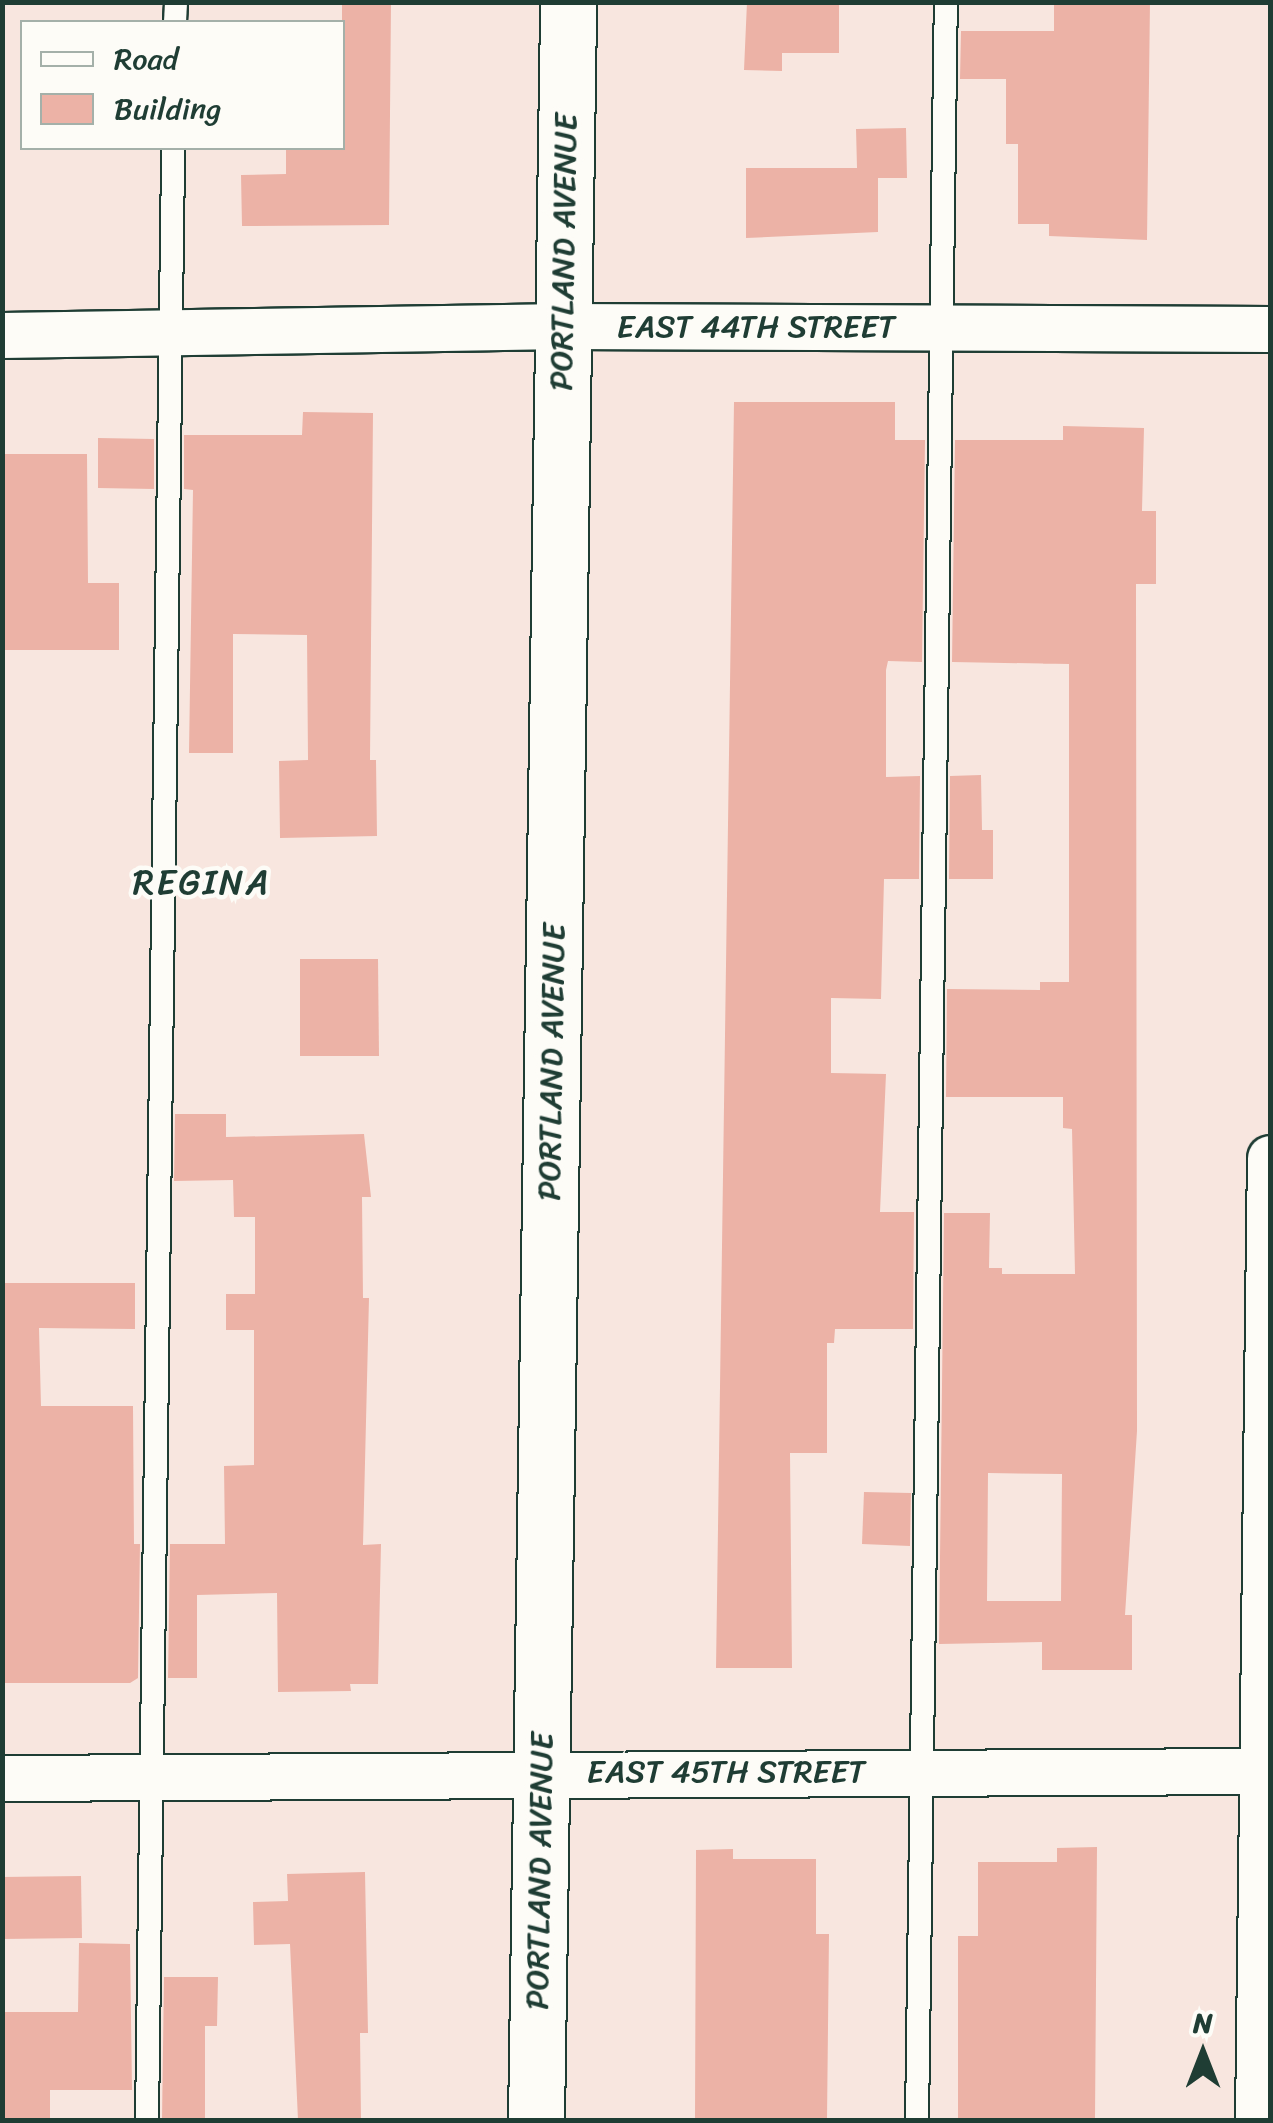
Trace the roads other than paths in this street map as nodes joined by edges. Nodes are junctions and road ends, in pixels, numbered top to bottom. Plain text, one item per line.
1 (568, 2) edge
2 (946, 2) edge
3 (174, 150) edge
4 (564, 326) junction
5 (942, 328) junction
6 (1270, 330) edge
7 (171, 334) junction
8 (2, 335) edge
9 (1270, 1158) edge
10 (1267, 1771) edge
11 (542, 1772) junction
12 (920, 1772) junction
13 (153, 1776) junction
14 (2, 1778) edge
15 (147, 2120) edge
16 (536, 2120) edge
17 (918, 2120) edge
18 (1258, 2120) edge

1 - 4 street, PORTLAND AVENUE
2 - 5 lane
3 - 7 lane
4 - 5 street, EAST 44TH STREET
4 - 7 street, EAST 44TH STREET
4 - 11 street, PORTLAND AVENUE
5 - 6 street, EAST 44TH STREET
5 - 12 lane
7 - 8 street, EAST 44TH STREET
7 - 13 lane
9 - 10 street
10 - 12 street, EAST 45TH STREET
10 - 18 street
11 - 12 street, EAST 45TH STREET
11 - 13 street, EAST 45TH STREET
11 - 16 street, PORTLAND AVENUE
12 - 17 lane
13 - 14 street, EAST 45TH STREET
13 - 15 lane

